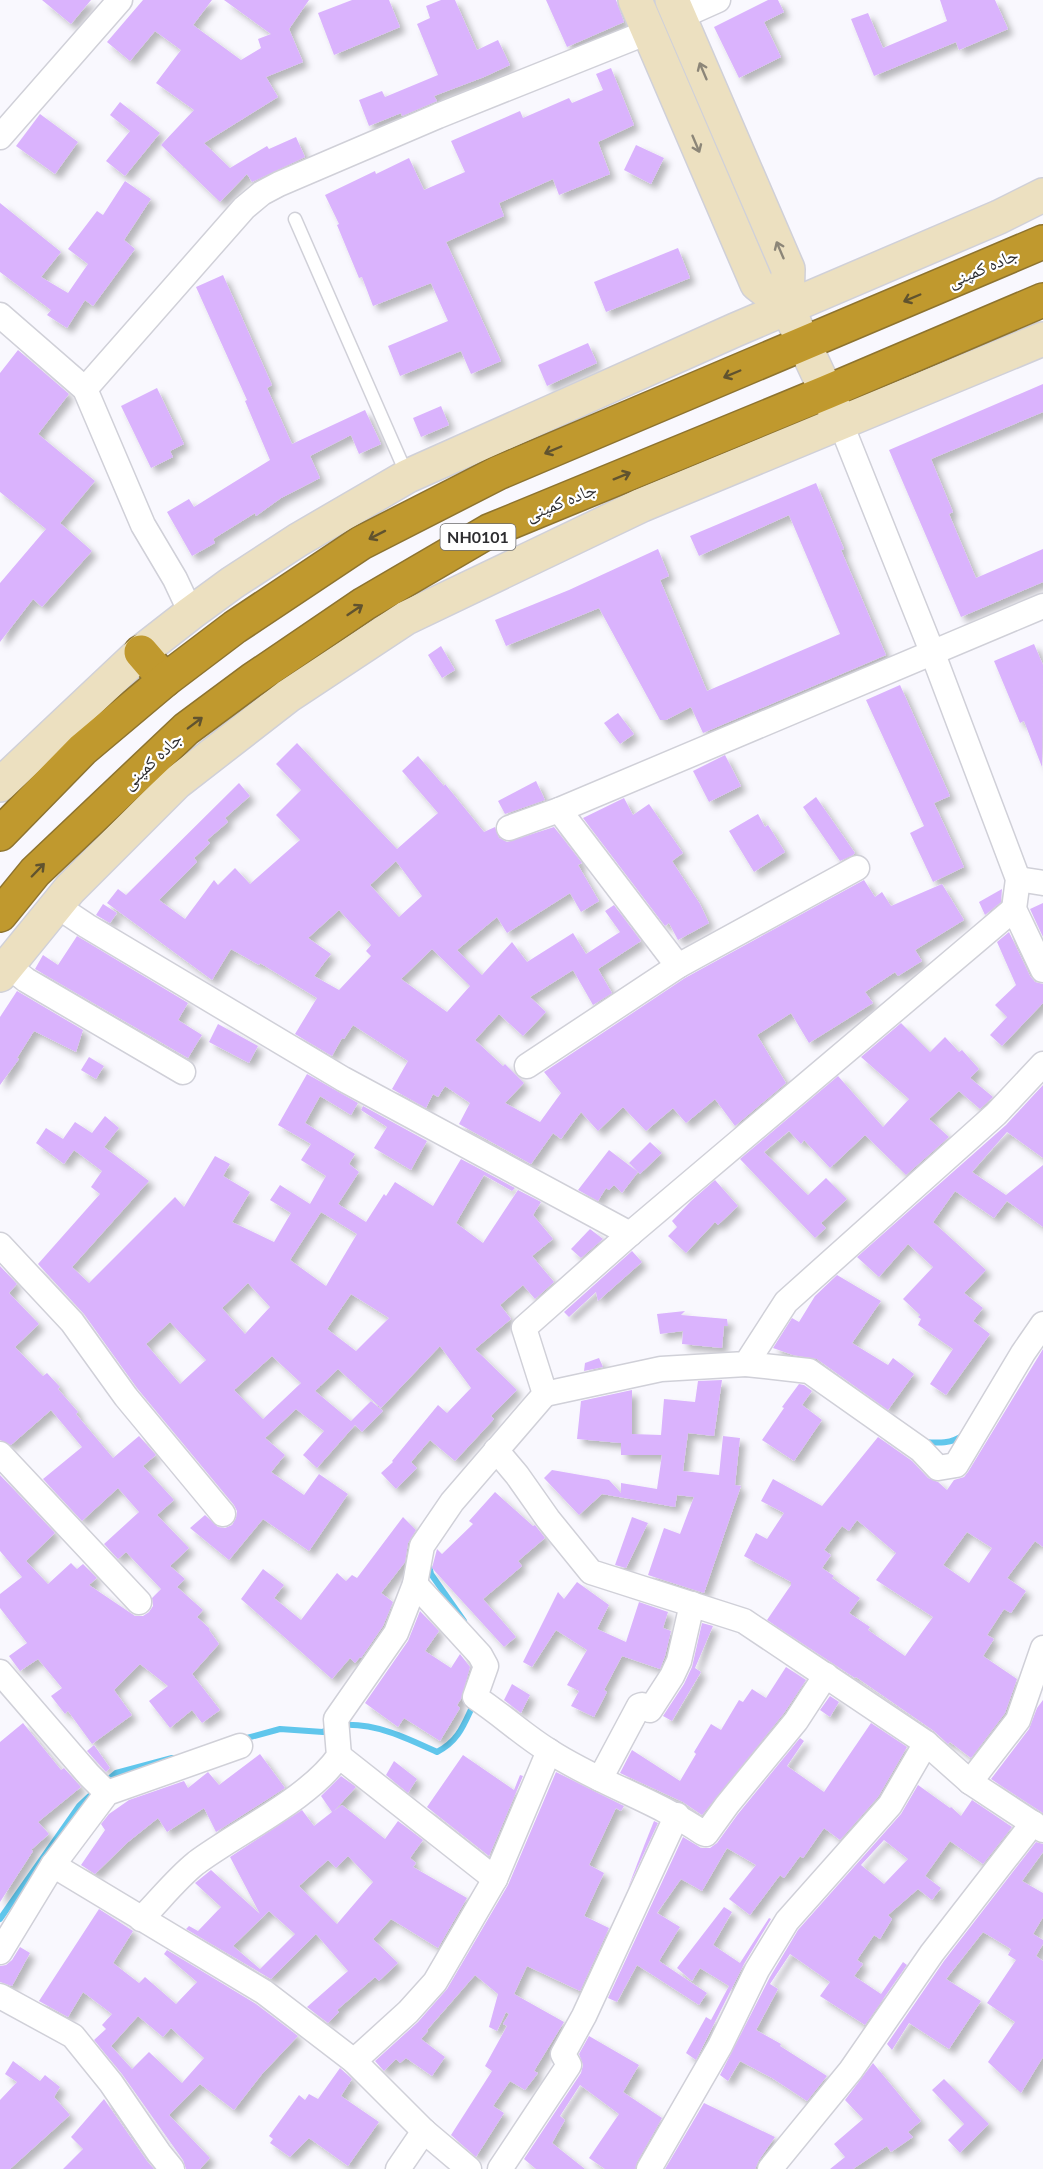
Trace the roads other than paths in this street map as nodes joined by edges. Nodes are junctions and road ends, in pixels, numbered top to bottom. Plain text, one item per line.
1 (120, 0) edge
2 (635, 0) edge
3 (718, 0) edge
4 (676, 8) edge
5 (648, 32) junction
6 (0, 137) edge
7 (1043, 195) edge
8 (295, 219) dead end
9 (1043, 242) edge
10 (1043, 300) edge
11 (787, 307) junction
12 (0, 315) edge
13 (1043, 339) edge
14 (804, 344) junction
15 (85, 389) junction
16 (827, 392) junction
17 (841, 424) junction
18 (408, 476) junction
19 (1043, 606) edge
20 (191, 613) junction
21 (141, 652) junction
22 (933, 654) junction
23 (165, 680) junction
24 (0, 785) edge
25 (559, 810) junction
26 (509, 828) dead end
27 (0, 834) edge
28 (857, 868) dead end
29 (1017, 879) junction
30 (1043, 883) edge
31 (57, 906) junction
32 (1014, 909) junction
33 (0, 915) edge
34 (678, 966) junction
35 (3, 970) edge
36 (1043, 970) edge
37 (1043, 1064) edge
38 (527, 1066) dead end
39 (183, 1072) dead end
40 (630, 1234) junction
41 (0, 1245) edge
42 (1043, 1324) edge
43 (746, 1364) junction
44 (544, 1394) junction
45 (496, 1450) junction
46 (0, 1454) edge
47 (223, 1514) dead end
48 (415, 1584) junction
49 (139, 1602) dead end
50 (692, 1604) junction
51 (1043, 1648) edge
52 (0, 1672) edge
53 (826, 1675) junction
54 (926, 1743) junction
55 (240, 1746) dead end
56 (549, 1751) junction
57 (339, 1756) junction
58 (600, 1779) junction
59 (970, 1782) junction
60 (107, 1793) junction
61 (677, 1815) junction
62 (1038, 1826) edge
63 (53, 1865) junction
64 (495, 1879) junction
65 (141, 1919) junction
66 (0, 1952) edge
67 (0, 1996) edge
68 (354, 2061) junction
69 (424, 2131) junction
70 (172, 2169) edge
71 (398, 2169) edge
72 (469, 2169) edge
73 (500, 2169) edge
74 (649, 2169) edge
75 (770, 2169) edge

1 - 6 street
2 - 5 street
3 - 4 street
11 -> 4 street
5 -> 11 street
5 - 15 street
7 - 11 street
8 - 18 lane
9 -> 14 highway, جاده کمپنی / NH0101
10 - 16 highway, جاده کمپنی / NH0101
11 - 14 street
11 - 18 street
12 - 15 street
13 - 17 street
14 - 16 street
14 -> 23 highway, جاده کمپنی / NH0101
15 - 20 street
16 - 17 street
33 -> 16 highway, جاده کمپنی / NH0101
17 - 22 street
17 - 31 street
18 - 20 street
19 - 22 street
20 - 21 street
21 - 23 highway
21 - 24 street
22 - 25 street
22 - 29 street
23 - 27 highway, جاده کمپنی / NH0101
25 - 26 street
25 - 34 street
28 - 34 street
29 - 30 street
29 - 32 street
31 - 35 street
31 - 40 street
32 - 36 street
32 - 40 street
34 - 38 street
35 - 39 street
37 - 43 street
40 - 44 street
41 - 47 street
42 - 43 street
43 - 44 street
44 - 45 street
45 - 48 street
45 - 50 street
46 - 49 street
48 - 56 street
48 - 57 street
50 - 53 street
50 - 58 street
51 - 59 street
52 - 60 street
53 - 54 street
53 - 61 street
54 - 59 street
54 - 74 street
55 - 60 street
56 - 58 street
56 - 64 street
57 - 64 street
57 - 65 street
58 - 61 street
59 - 62 street
60 - 63 street
61 - 73 street
62 - 75 street
63 - 65 street
63 - 66 street
64 - 68 street
65 - 68 street
67 - 70 street
68 - 69 street
69 - 71 street
69 - 72 street

